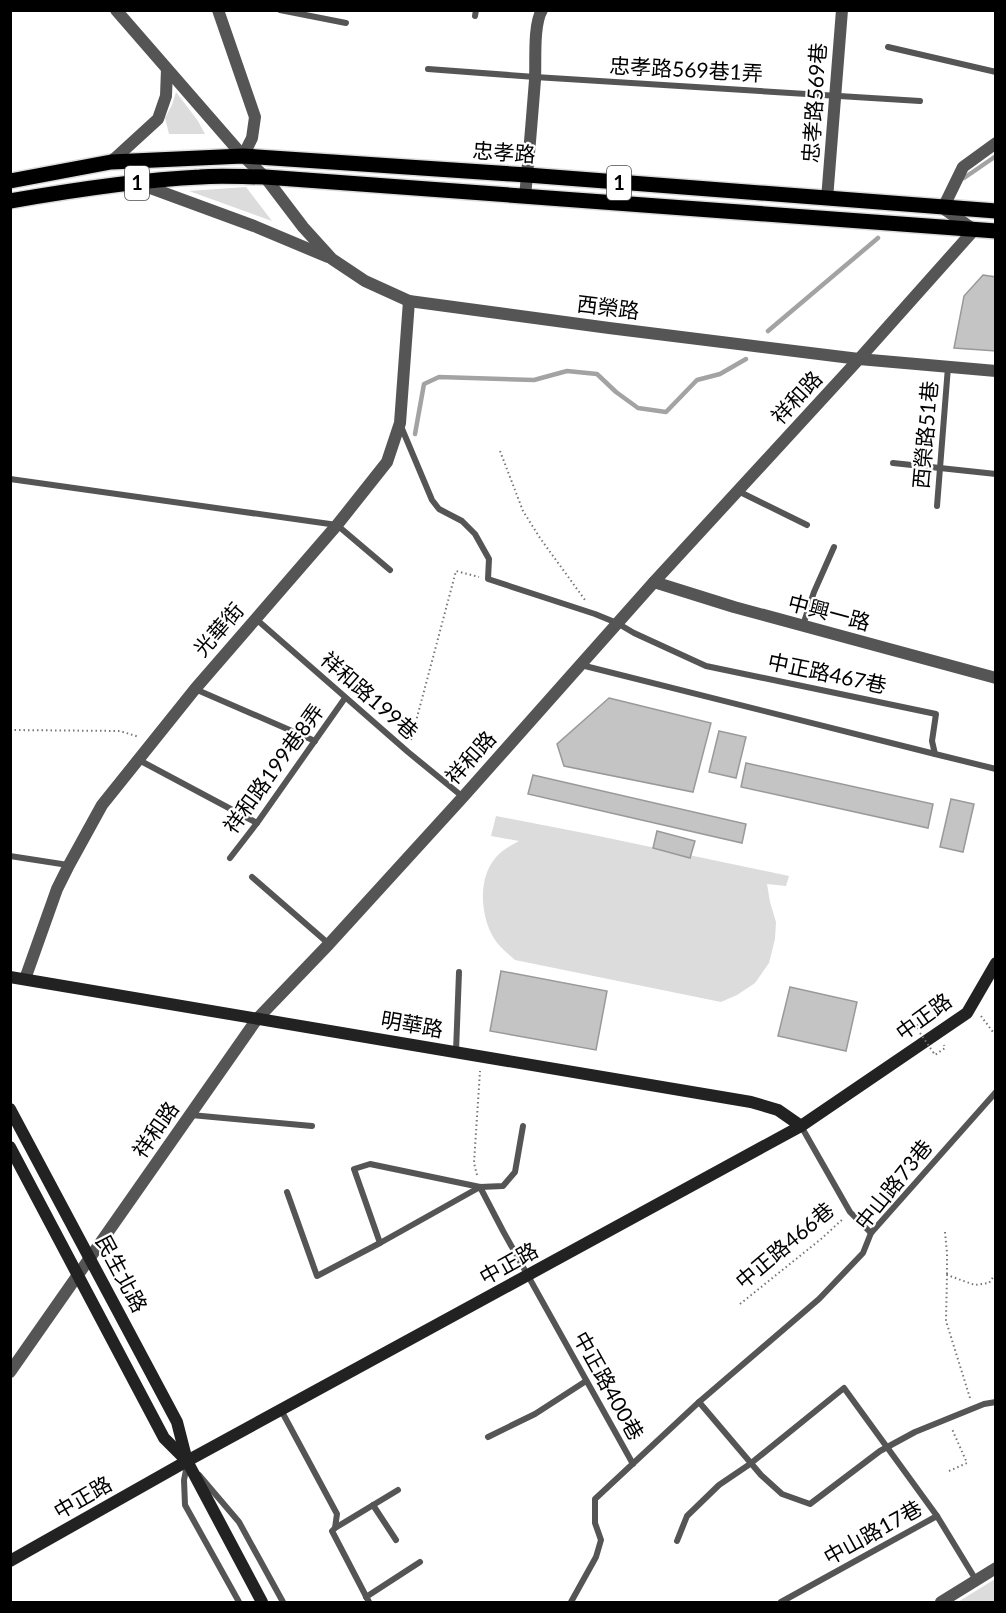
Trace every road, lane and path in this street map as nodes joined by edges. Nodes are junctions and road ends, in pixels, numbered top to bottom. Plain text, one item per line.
1 (116, 10) edge
2 (218, 10) edge
3 (280, 10) edge
4 (542, 10) edge
5 (842, 10) edge
6 (346, 23) dead end
7 (888, 47) dead end
8 (167, 69) junction
9 (428, 69) dead end
10 (996, 72) edge
11 (535, 77) junction
12 (835, 95) junction
13 (920, 101) dead end
14 (996, 143) edge
15 (243, 156) junction
16 (111, 162) junction
17 (527, 175) junction
18 (265, 177) junction
19 (10, 181) edge
20 (136, 183) junction
21 (525, 196) junction
22 (828, 199) junction
23 (10, 201) edge
24 (943, 208) junction
25 (996, 211) edge
26 (974, 230) junction
27 (996, 231) edge
28 (332, 259) junction
29 (409, 301) junction
30 (859, 359) junction
31 (948, 366) junction
32 (996, 371) edge
33 (400, 423) junction
34 (500, 451) dead end
35 (893, 463) dead end
36 (939, 468) junction
37 (996, 474) edge
38 (10, 479) edge
39 (738, 491) junction
40 (937, 506) dead end
41 (337, 525) junction
42 (807, 525) dead end
43 (834, 548) dead end
44 (390, 570) dead end
45 (488, 579) junction
46 (654, 582) junction
47 (596, 614) junction
48 (256, 618) junction
49 (617, 623) junction
50 (803, 626) junction
51 (580, 665) junction
52 (996, 678) edge
53 (195, 689) junction
54 (345, 698) junction
55 (10, 730) edge
56 (315, 741) junction
57 (153, 742) junction
58 (408, 752) junction
59 (935, 754) junction
60 (139, 760) junction
61 (996, 769) edge
62 (463, 797) junction
63 (257, 823) junction
64 (10, 856) edge
65 (230, 858) dead end
66 (69, 865) junction
67 (252, 877) dead end
68 (329, 944) junction
69 (996, 963) edge
70 (459, 972) dead end
71 (10, 977) edge
72 (25, 979) junction
73 (972, 1004) junction
74 (257, 1018) junction
75 (926, 1019) dead end
76 (916, 1026) dead end
77 (920, 1033) dead end
78 (996, 1036) edge
79 (945, 1047) dead end
80 (456, 1053) junction
81 (481, 1058) junction
82 (996, 1092) edge
83 (10, 1108) edge
84 (190, 1115) junction
85 (312, 1126) dead end
86 (523, 1126) dead end
87 (801, 1126) junction
88 (10, 1147) edge
89 (480, 1187) junction
90 (287, 1192) dead end
91 (850, 1212) junction
92 (945, 1232) dead end
93 (871, 1233) junction
94 (380, 1243) junction
95 (91, 1259) junction
96 (996, 1273) edge
97 (79, 1275) junction
98 (947, 1275) junction
99 (528, 1276) junction
100 (740, 1305) dead end
101 (10, 1372) edge
102 (586, 1381) junction
103 (699, 1402) junction
104 (996, 1402) edge
105 (973, 1408) junction
106 (281, 1410) junction
107 (947, 1419) junction
108 (488, 1437) dead end
109 (886, 1447) junction
110 (187, 1461) junction
111 (633, 1464) junction
112 (750, 1464) junction
113 (949, 1471) dead end
114 (398, 1490) dead end
115 (373, 1505) junction
116 (938, 1516) junction
117 (334, 1528) junction
118 (396, 1540) dead end
119 (677, 1541) dead end
120 (10, 1561) edge
121 (420, 1562) dead end
122 (996, 1568) edge
123 (976, 1580) junction
124 (368, 1600) edge
125 (239, 1602) edge
126 (261, 1602) edge
127 (283, 1602) edge
128 (571, 1602) edge
129 (781, 1602) edge
130 (941, 1602) edge

1 - 8 street, 西榮路
2 - 15 street
3 - 6 lane
4 - 11 street
5 - 12 street, 忠孝路569巷
7 - 10 lane
8 - 15 street, 西榮路
8 - 16 street
9 - 11 lane, 忠孝路569巷1弄
11 - 12 lane, 忠孝路569巷1弄
11 - 17 street
12 - 13 lane, 忠孝路569巷1弄
12 - 22 street, 忠孝路569巷
14 - 24 street
15 - 16 main road, 忠孝路 / 1
15 - 17 main road, 忠孝路 / 1
15 - 18 street, 西榮路
16 - 19 main road, 忠孝路 / 1
17 - 21 street
17 - 22 main road, 忠孝路 / 1
18 - 20 main road, 忠孝路 / 1
18 - 21 main road, 忠孝路 / 1
18 - 28 street, 西榮路
20 - 23 main road, 忠孝路 / 1
20 - 28 street
21 - 26 main road, 忠孝路 / 1
22 - 24 main road, 忠孝路 / 1
24 - 25 main road, 忠孝路 / 1
24 - 26 street
26 - 27 main road, 忠孝路 / 1
26 - 30 street, 祥和路
28 - 29 street, 西榮路
29 - 30 street, 西榮路
29 - 33 street, 光華街
30 - 31 street, 西榮路
30 - 39 street, 祥和路
31 - 32 street, 西榮路
31 - 36 lane, 西榮路51巷
33 - 41 street, 光華街
33 - 45 lane
34 - 47 path
35 - 36 lane
36 - 37 lane
36 - 40 lane, 西榮路51巷
38 - 41 lane
39 - 42 lane
39 - 46 street, 祥和路
41 - 44 lane
41 - 48 street, 光華街
43 - 50 lane
45 - 47 lane
45 - 58 path
46 - 49 street, 祥和路
46 - 50 street, 中興一路
47 - 49 lane
48 - 53 street, 光華街
48 - 54 lane, 祥和路199巷
49 - 51 street, 祥和路
49 - 59 lane, 中正路467巷
50 - 52 street, 中興一路
51 - 59 lane
51 - 62 street, 祥和路
53 - 56 lane
53 - 57 street, 光華街
54 - 56 lane, 祥和路199巷8弄
54 - 58 lane, 祥和路199巷
55 - 57 path
56 - 63 lane, 祥和路199巷8弄
57 - 60 street, 光華街
58 - 62 lane, 祥和路199巷
59 - 61 lane
60 - 63 lane
60 - 66 street, 光華街
62 - 68 street, 祥和路
63 - 65 lane, 祥和路199巷8弄
64 - 66 lane
66 - 72 street, 光華街
67 - 68 lane
68 - 74 street, 祥和路
69 - 73 street, 中正路
70 - 80 lane
71 - 72 street, 明華路
72 - 74 street, 明華路
73 - 78 path
73 - 87 street, 中正路
74 - 80 street, 明華路
74 - 84 street, 祥和路
75 - 76 path
77 - 79 path, bridge
80 - 81 street, 明華路
81 - 87 street, 明華路
81 - 89 path
82 - 93 lane, 中山路73巷
83 - 95 street, 民生北路
84 - 85 lane
84 - 95 street, 祥和路
86 - 89 lane
87 - 91 lane, 中正路466巷
87 - 99 street, 中正路
88 - 97 street, 民生北路
89 - 94 lane
89 - 94 lane
89 - 99 lane, 中正路400巷
90 - 94 lane
91 - 93 lane, 中正路466巷
91 - 100 path, 中正路466巷
92 - 98 path
93 - 103 lane, 中山路73巷
95 - 97 street, 祥和路
95 - 110 street, 民生北路
96 - 98 path
97 - 101 street, 祥和路
97 - 110 street, 民生北路
98 - 105 path
99 - 102 lane, 中正路400巷
99 - 106 street, 中正路
102 - 108 lane
102 - 111 lane, 中正路400巷
103 - 111 lane, 中山路73巷
103 - 112 lane
104 - 105 lane
105 - 107 lane
106 - 110 street, 中正路
106 - 117 lane
107 - 109 lane
107 - 113 path
109 - 112 lane
109 - 112 lane, 中山路17巷
109 - 116 lane, 中山路17巷
110 - 120 street, 中正路
110 - 125 lane
110 - 126 street, 民生北路
110 - 127 lane
111 - 128 lane, 中正路400巷
112 - 119 lane, 中山路17巷
114 - 115 lane
115 - 117 lane
115 - 118 lane
116 - 123 lane
116 - 129 lane, 中山路17巷
117 - 124 lane
121 - 124 lane
122 - 123 street
123 - 130 street

